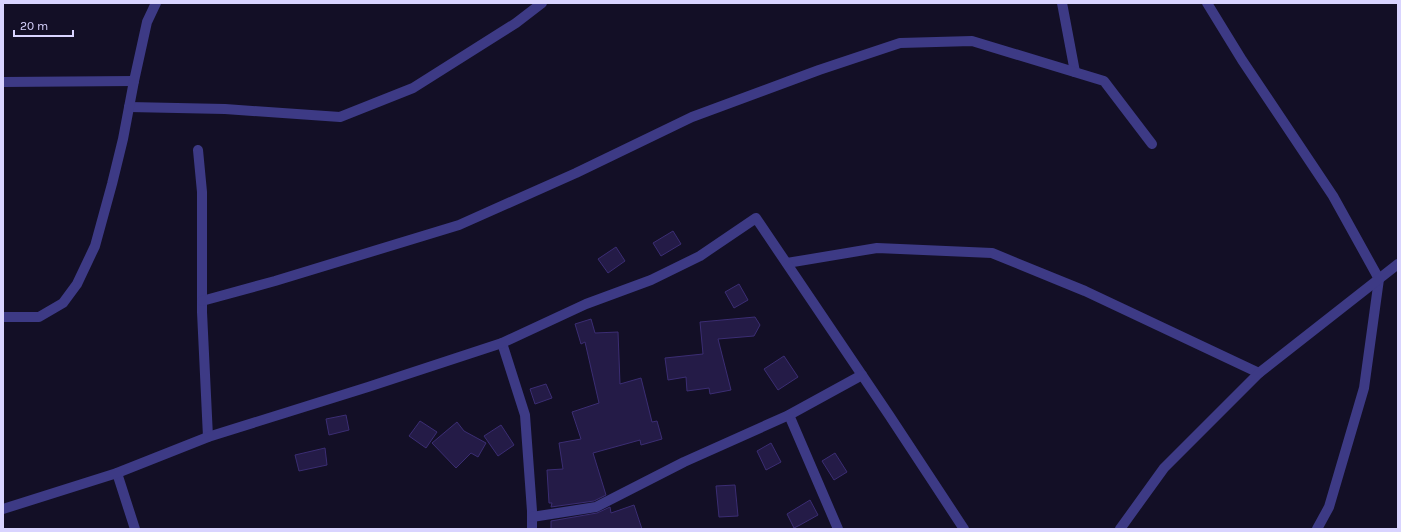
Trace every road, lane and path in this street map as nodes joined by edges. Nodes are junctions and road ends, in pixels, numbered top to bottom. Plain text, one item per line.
1 (156, 3) edge
2 (542, 3) edge
3 (1062, 3) edge
4 (1207, 3) edge
5 (1075, 72) junction
6 (134, 81) junction
7 (3, 82) edge
8 (128, 108) junction
9 (1152, 144) dead end
10 (198, 150) dead end
11 (787, 263) junction
12 (1398, 264) edge
13 (1379, 279) junction
14 (202, 301) junction
15 (3, 317) edge
16 (502, 343) junction
17 (1259, 373) junction
18 (862, 375) junction
19 (789, 415) junction
20 (208, 437) junction
21 (117, 473) junction
22 (3, 509) edge
23 (532, 517) junction
24 (135, 529) edge
25 (532, 529) edge
26 (838, 529) edge
27 (964, 529) edge
28 (1120, 529) edge
29 (1317, 529) edge

1 - 6 street
2 - 8 street
3 - 5 street
4 - 13 street
5 - 9 street
5 - 14 street
6 - 7 street
6 - 8 street
8 - 15 street
10 - 14 street
11 - 16 street
11 - 17 street
11 - 18 street
12 - 13 street
13 - 17 street
13 - 29 street
14 - 20 street
16 - 20 street
16 - 23 street
17 - 28 street
18 - 19 street
18 - 27 street
19 - 23 street
19 - 26 street
20 - 21 street
21 - 22 street
21 - 24 street
23 - 25 street

